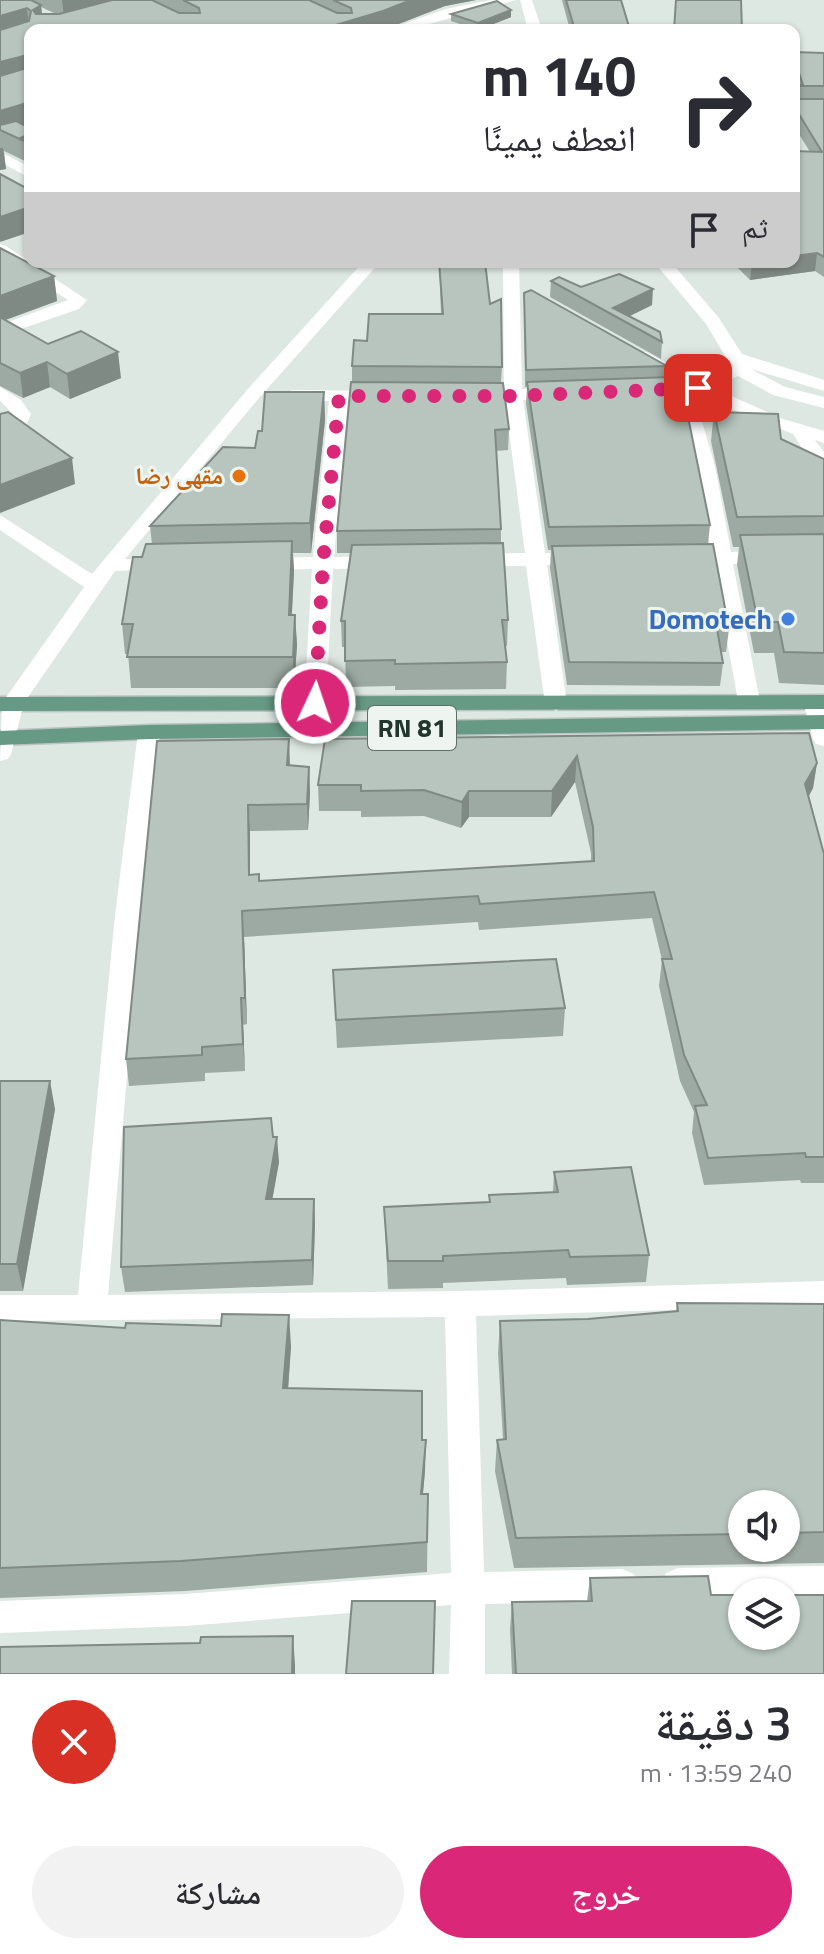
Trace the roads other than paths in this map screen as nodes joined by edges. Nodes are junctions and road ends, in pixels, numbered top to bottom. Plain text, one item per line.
1 (510, 0) edge
2 (526, 0) edge
3 (441, 6) edge
4 (405, 24) edge
5 (533, 24) edge
6 (0, 156) edge
7 (24, 170) edge
8 (0, 249) edge
9 (24, 264) edge
10 (29, 268) edge
11 (367, 268) edge
12 (512, 268) edge
13 (667, 268) edge
14 (0, 331) edge
15 (617, 344) edge
16 (743, 363) junction
17 (824, 386) edge
18 (691, 389) junction
19 (0, 392) edge
20 (622, 392) edge
21 (575, 393) edge
22 (253, 394) junction
23 (339, 396) junction
24 (402, 396) edge
25 (450, 396) edge
26 (513, 396) junction
27 (824, 403) edge
28 (800, 431) junction
29 (0, 434) edge
30 (824, 437) edge
31 (824, 460) edge
32 (0, 521) edge
33 (824, 555) edge
34 (535, 559) junction
35 (598, 559) edge
36 (661, 559) edge
37 (724, 559) junction
38 (444, 561) edge
39 (399, 562) edge
40 (323, 563) junction
41 (186, 564) edge
42 (247, 564) edge
43 (109, 565) junction
44 (95, 585) junction
45 (749, 701) junction
46 (315, 703) junction
47 (7, 704) edge
48 (556, 704) junction
49 (821, 718) edge
50 (149, 732) junction
51 (2, 743) edge
52 (824, 1293) edge
53 (460, 1304) junction
54 (92, 1306) junction
55 (0, 1308) edge
56 (824, 1582) edge
57 (468, 1588) junction
58 (0, 1617) edge
59 (467, 1674) edge

1 - 3 street
2 - 5 street
3 - 4 street
6 - 7 street
8 - 9 street
10 - 14 street
11 - 22 street
12 - 26 street
13 - 16 street
15 - 18 street
16 - 17 street
16 - 18 street
16 - 27 street
18 - 20 street
18 - 28 street
18 - 37 street
19 - 29 street
21 - 26 street
22 - 23 street
22 - 43 street
23 - 24 street
23 - 40 street
25 - 26 street
26 - 34 street
28 - 30 street
28 - 31 street
32 - 44 street
33 - 37 street
34 - 35 street
34 - 38 street
34 - 48 street
36 - 37 street
37 - 45 street
39 - 40 street
40 - 42 street
40 - 46 street
41 - 43 street
43 - 44 street
44 - 47 street
45 - 48 main road
45 - 49 main road
46 - 47 main road
46 - 48 main road
47 - 51 street
49 - 50 main road, RN 81
50 - 51 main road, RN 81
50 - 54 street
52 - 53 street
53 - 54 street
53 - 57 street
54 - 55 street
56 - 57 street
57 - 58 street
57 - 59 street

